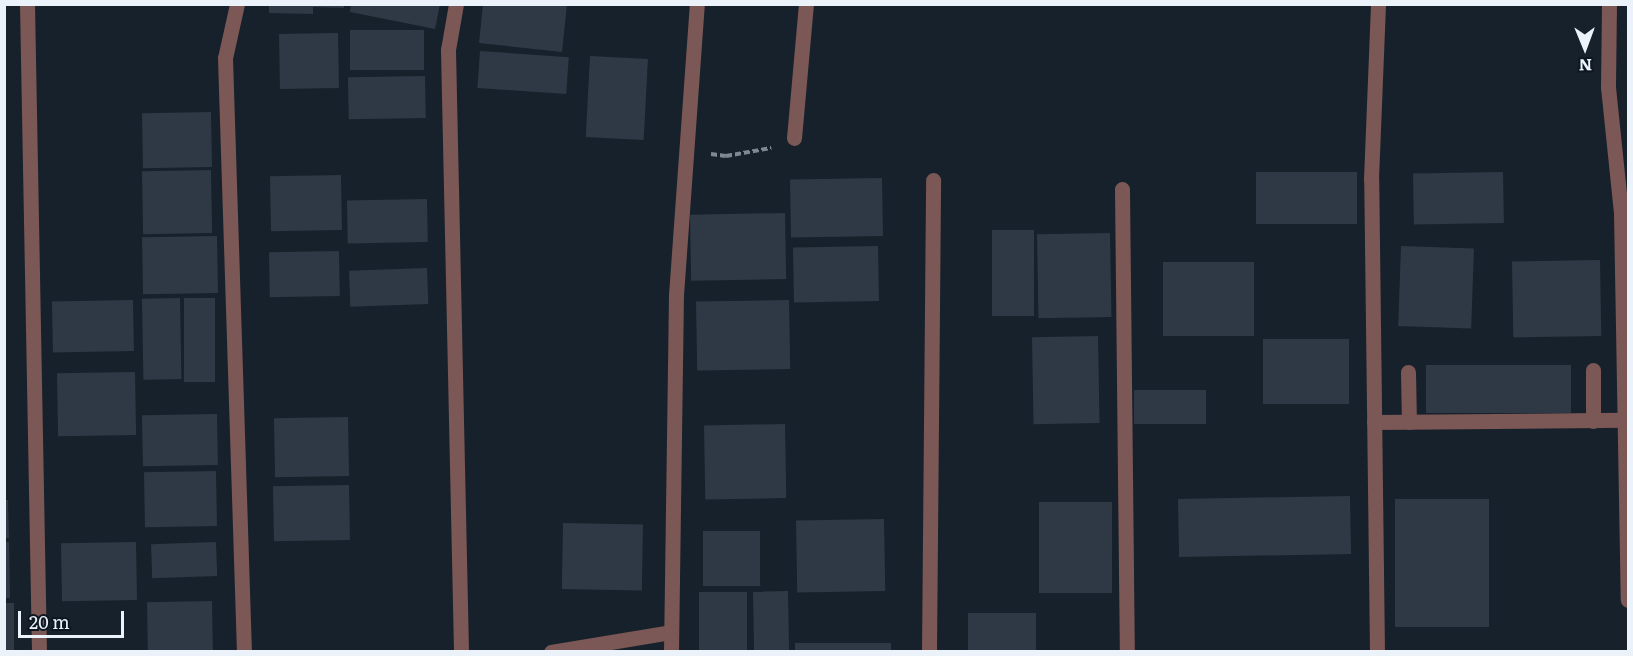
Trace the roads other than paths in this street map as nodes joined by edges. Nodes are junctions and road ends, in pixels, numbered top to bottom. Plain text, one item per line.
1 (27, 4) edge
2 (237, 4) edge
3 (456, 4) edge
4 (697, 4) edge
5 (806, 4) edge
6 (1378, 4) edge
7 (1609, 4) edge
8 (794, 138) road end
9 (933, 180) dead end
10 (1122, 189) dead end
11 (1593, 370) dead end
12 (1408, 372) dead end
13 (1625, 420) junction
14 (1593, 421) junction
15 (1374, 422) junction
16 (1408, 422) junction
17 (1629, 600) edge
18 (670, 632) junction
19 (39, 651) edge
20 (244, 651) edge
21 (461, 651) edge
22 (551, 651) edge
23 (671, 651) edge
24 (930, 651) edge
25 (1127, 651) edge
26 (1377, 651) edge

1 - 19 street
2 - 20 street
3 - 21 street
4 - 18 street
5 - 8 street
6 - 15 street
7 - 13 street
9 - 24 street
10 - 25 street
11 - 14 street
12 - 16 street
13 - 14 street
13 - 17 street
14 - 16 street
15 - 16 street
15 - 26 street
18 - 22 street
18 - 23 street

